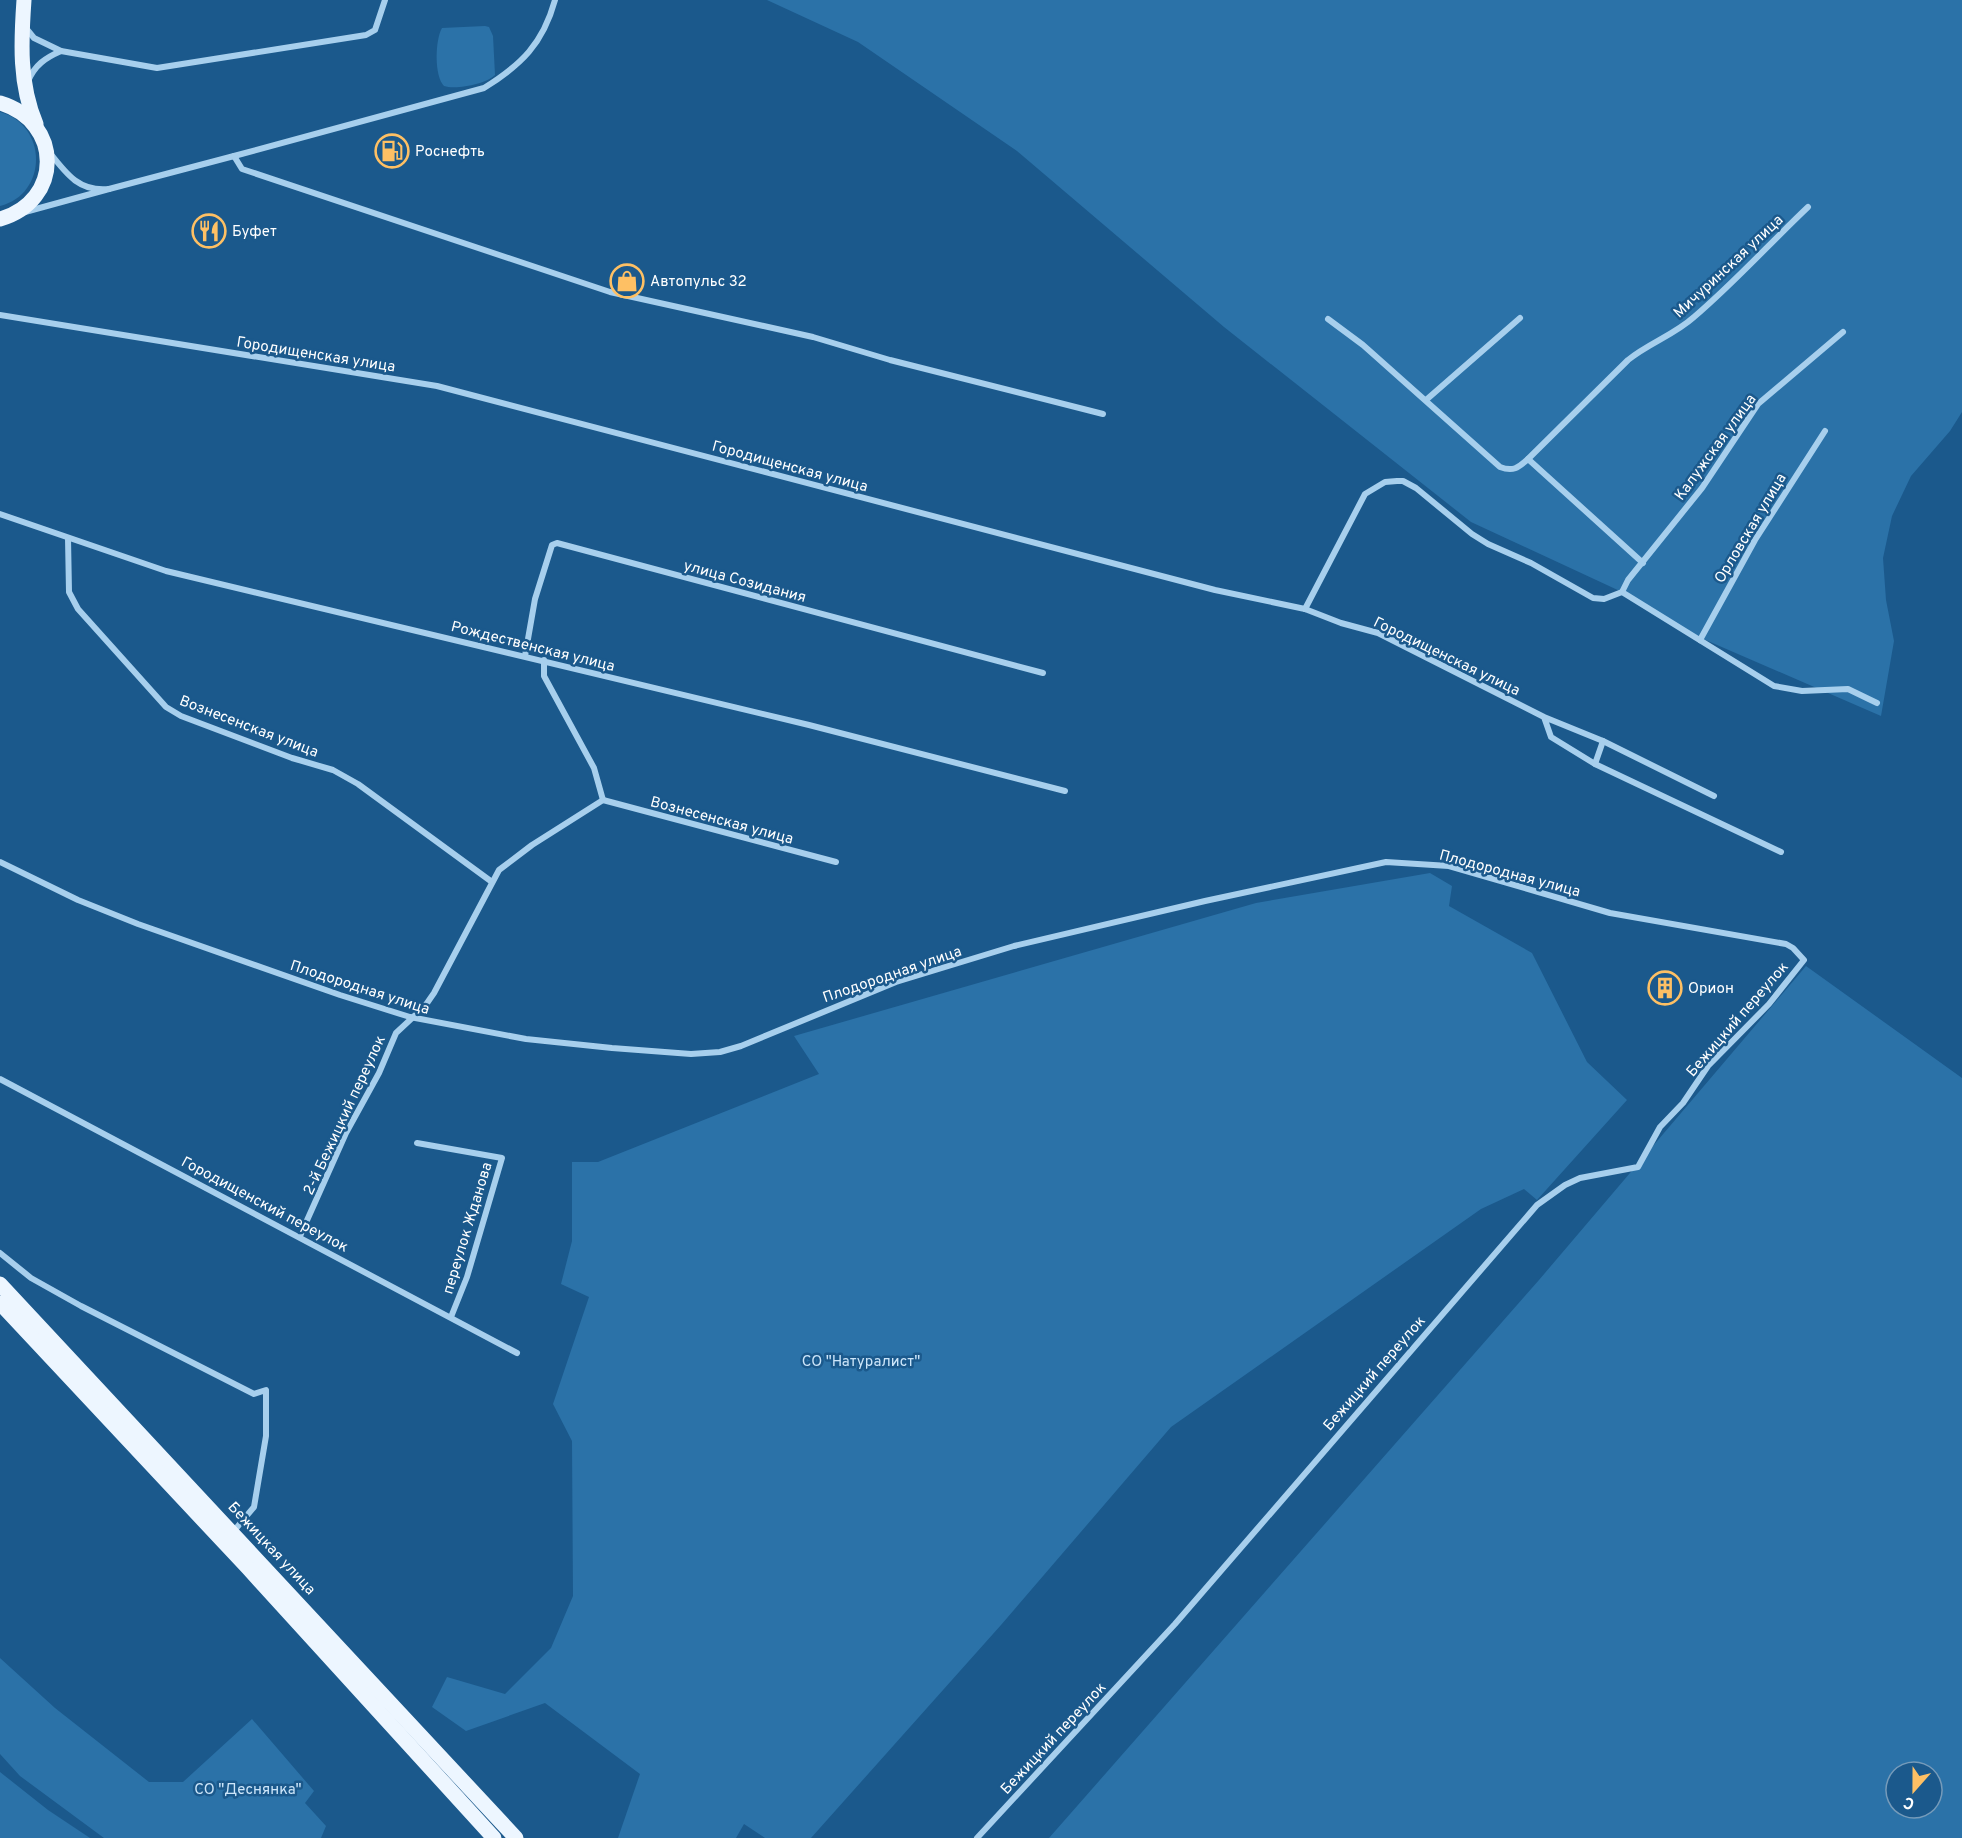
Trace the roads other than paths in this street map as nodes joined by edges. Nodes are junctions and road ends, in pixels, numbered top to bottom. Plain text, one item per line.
1 (24, 0) edge
2 (385, 0) edge
3 (555, 0) edge
4 (22, 25) junction
5 (61, 51) junction
6 (25, 89) junction
7 (0, 103) edge
8 (39, 129) junction
9 (46, 147) junction
10 (234, 156) junction
11 (109, 189) junction
12 (1808, 207) dead end
13 (7, 218) edge
14 (0, 231) edge
15 (2, 317) edge
16 (1520, 318) dead end
17 (1328, 319) dead end
18 (1843, 332) dead end
19 (1426, 400) junction
20 (1103, 414) dead end
21 (1825, 430) dead end
22 (1528, 459) junction
23 (0, 513) edge
24 (69, 538) junction
25 (1643, 563) junction
26 (1622, 592) junction
27 (1305, 609) junction
28 (1700, 640) junction
29 (525, 656) junction
30 (544, 660) junction
31 (1043, 673) dead end
32 (1877, 703) dead end
33 (1544, 717) junction
34 (1603, 741) junction
35 (1595, 764) junction
36 (1065, 791) dead end
37 (1714, 796) dead end
38 (603, 800) junction
39 (1781, 852) dead end
40 (0, 862) edge
41 (836, 862) dead end
42 (492, 882) junction
43 (1804, 960) joint
44 (410, 1017) junction
45 (0, 1079) edge
46 (417, 1143) dead end
47 (300, 1236) junction
48 (0, 1253) edge
49 (0, 1284) edge
50 (0, 1303) edge
51 (451, 1317) junction
52 (517, 1353) dead end
53 (232, 1532) junction
54 (494, 1838) edge
55 (516, 1838) edge
56 (977, 1838) edge

1 - 4 main road
2 - 5 street
3 - 10 street
4 - 5 street
4 - 6 main road
5 - 6 street
6 - 8 main road
7 - 8 main road
8 - 9 main road
9 - 11 street
9 - 13 main road
10 - 11 street
10 - 20 street
11 - 13 street
12 - 22 street, Мичуринская улица
13 - 14 main road
15 - 27 street, Городищенская улица
16 - 19 street
17 - 19 street
18 - 25 street, Калужская улица
19 - 22 street
21 - 28 street, Орловская улица
22 - 25 street
23 - 24 street, Рождественская улица
24 - 29 street, Рождественская улица
24 - 42 street, Вознесенская улица
25 - 26 street, Калужская улица
26 - 27 street
26 - 28 street
27 - 33 street, Городищенская улица
28 - 32 street
29 - 30 street, Рождественская улица
29 - 31 street, улица Созидания
30 - 36 street, Рождественская улица
30 - 38 street
33 - 34 street, Городищенская улица
33 - 35 street
34 - 35 street
34 - 37 street, Городищенская улица
35 - 39 street
38 - 41 street, Вознесенская улица
38 - 42 street, 2-й Бежицкий переулок
40 - 44 street, Плодородная улица
42 - 44 street, 2-й Бежицкий переулок
43 - 44 street, Плодородная улица
43 - 56 street, Бежицкий переулок
44 - 47 street, 2-й Бежицкий переулок
45 - 47 street, Городищенский переулок
46 - 51 street, переулок Жданова
47 - 51 street, Городищенский переулок
48 - 53 street
49 - 53 main road, Бежицкая улица
50 - 54 main road, Бежицкая улица
51 - 52 street, Городищенский переулок
53 - 55 main road, Бежицкая улица

